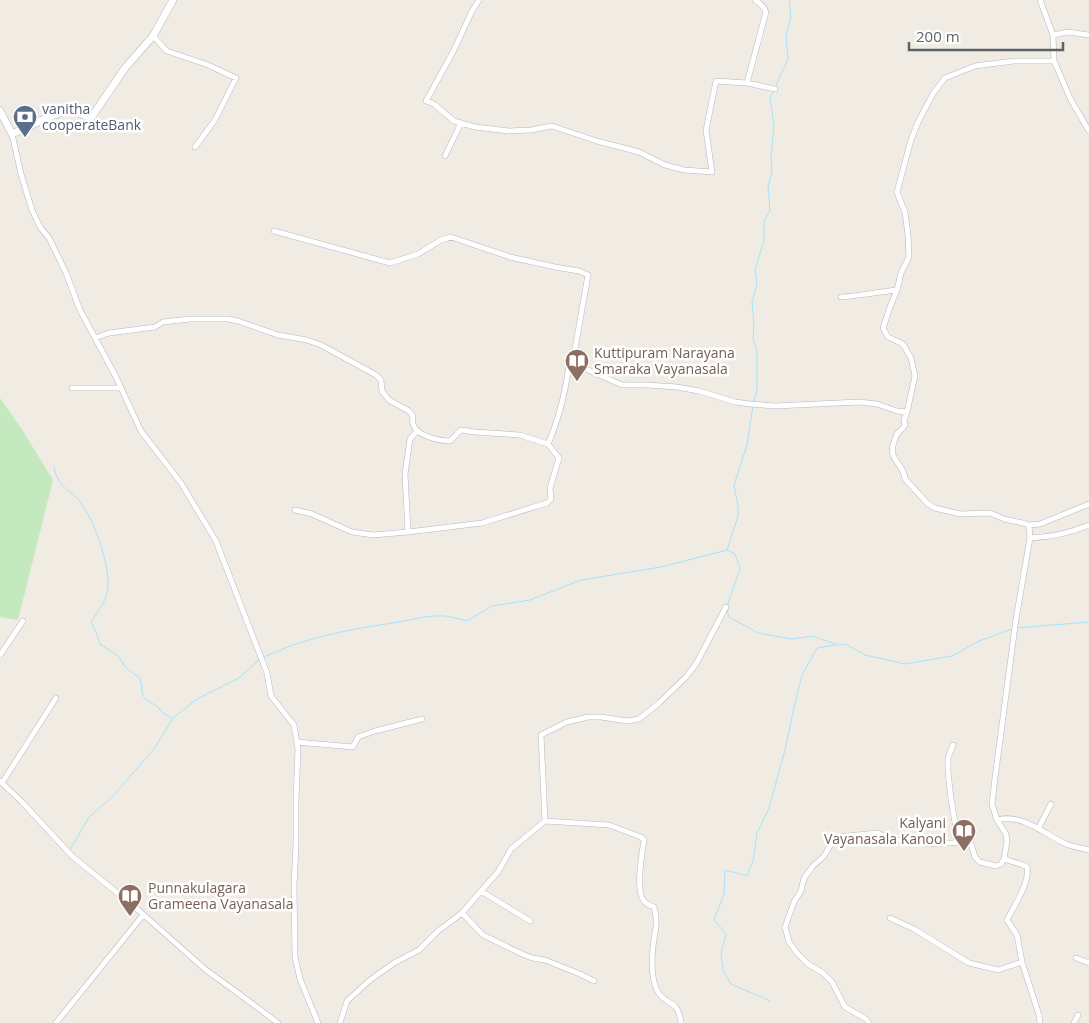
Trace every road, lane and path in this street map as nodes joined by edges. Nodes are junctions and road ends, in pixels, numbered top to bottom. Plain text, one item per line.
1 (173, 0) edge
2 (480, 0) edge
3 (755, 0) edge
4 (1040, 0) edge
5 (1053, 35) junction
6 (1089, 35) edge
7 (153, 36) junction
8 (1054, 61) junction
9 (747, 83) junction
10 (775, 89) dead end
11 (0, 112) edge
12 (460, 123) junction
13 (1089, 131) edge
14 (12, 134) junction
15 (195, 147) dead end
16 (445, 156) dead end
17 (274, 231) dead end
18 (897, 290) junction
19 (841, 297) dead end
20 (94, 337) junction
21 (572, 366) junction
22 (72, 388) dead end
23 (121, 388) junction
24 (907, 412) junction
25 (417, 431) junction
26 (548, 444) junction
27 (1089, 504) edge
28 (295, 510) dead end
29 (1029, 525) junction
30 (1089, 525) edge
31 (408, 532) junction
32 (1030, 538) junction
33 (726, 607) dead end
34 (23, 621) dead end
35 (0, 655) edge
36 (56, 698) dead end
37 (422, 719) dead end
38 (297, 742) junction
39 (954, 744) dead end
40 (1, 782) edge
41 (1051, 804) dead end
42 (997, 820) junction
43 (544, 822) junction
44 (1038, 829) junction
45 (956, 842) junction
46 (1089, 850) edge
47 (1004, 859) junction
48 (481, 891) junction
49 (462, 913) junction
50 (143, 915) junction
51 (890, 918) dead end
52 (530, 921) dead end
53 (1076, 958) dead end
54 (1022, 962) junction
55 (1089, 963) edge
56 (594, 981) dead end
57 (1078, 1015) dead end
58 (56, 1023) edge
59 (278, 1023) edge
60 (318, 1023) edge
61 (340, 1023) edge
62 (680, 1023) edge
63 (869, 1023) edge
64 (1040, 1023) edge
65 (1074, 1023) edge

1 - 7 main road
2 - 12 street
3 - 9 street
4 - 5 street
5 - 6 street
5 - 8 street
7 - 14 main road
7 - 15 street
8 - 13 street
8 - 18 street
9 - 10 street
9 - 12 street
11 - 14 main road
12 - 16 street
14 - 20 street
17 - 21 street
18 - 19 street
18 - 24 street
20 - 23 street
20 - 25 street
21 - 24 street
21 - 26 street
22 - 23 street
23 - 38 street
24 - 29 street
25 - 26 street
25 - 31 street
26 - 31 street
27 - 29 street
28 - 31 street
29 - 32 street
30 - 32 street
32 - 42 street
33 - 43 street
34 - 35 street
36 - 40 street
37 - 38 street
38 - 60 street
39 - 45 street
40 - 50 street
41 - 44 street
42 - 44 street
42 - 47 street
43 - 48 street
43 - 62 street
44 - 46 street
45 - 47 street
45 - 63 street
47 - 54 street
48 - 49 street
48 - 52 street
49 - 56 street
49 - 61 street
50 - 58 street
50 - 59 street
51 - 54 street
53 - 55 street
54 - 64 street
57 - 65 street

